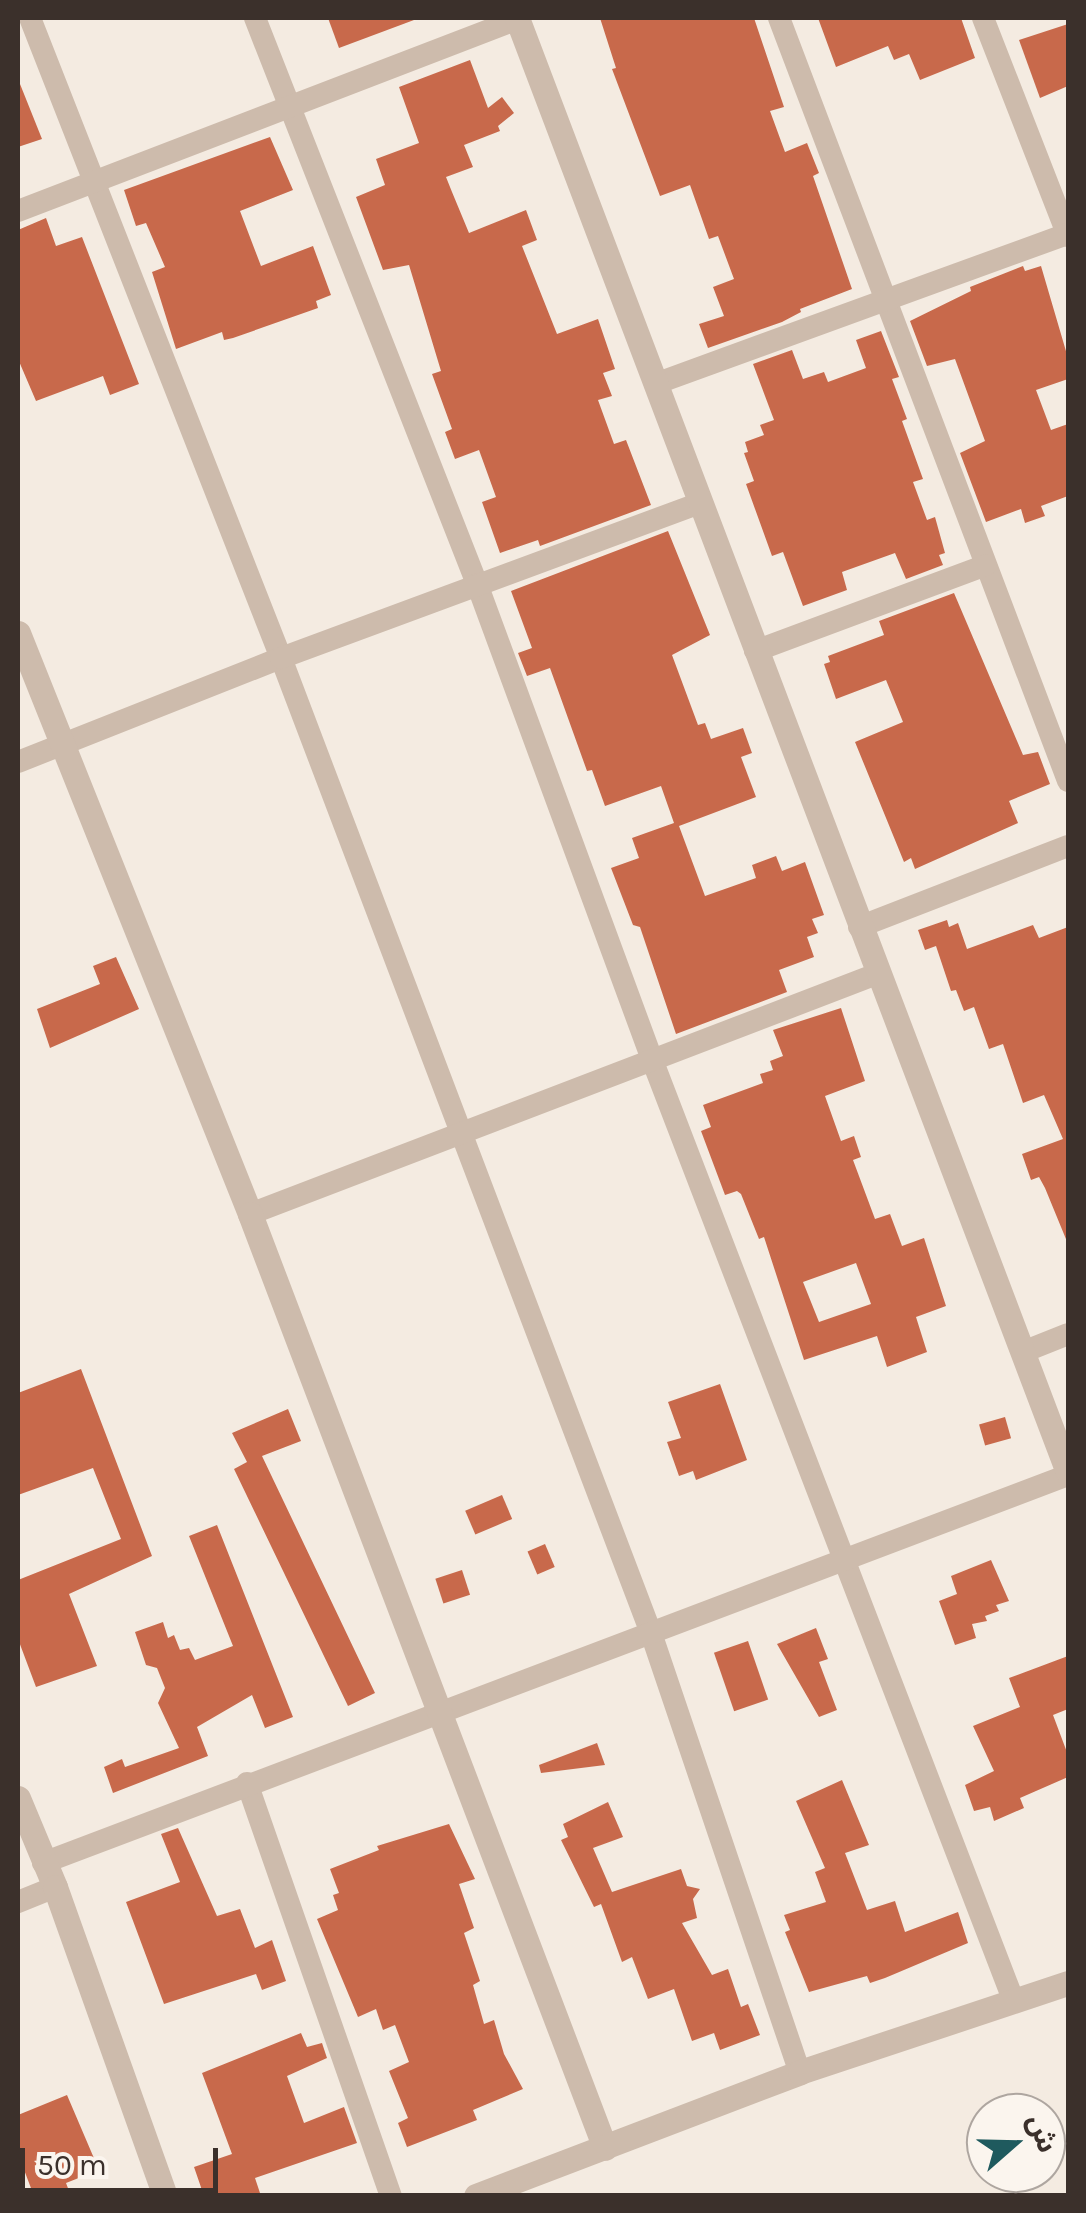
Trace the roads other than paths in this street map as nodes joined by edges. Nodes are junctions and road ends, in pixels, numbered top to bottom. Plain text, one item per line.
1 (30, 18) edge
2 (254, 18) edge
3 (518, 18) edge
4 (779, 18) edge
5 (983, 18) edge
6 (291, 104) junction
7 (94, 181) junction
8 (18, 211) edge
9 (1068, 234) edge
10 (886, 300) junction
11 (655, 384) junction
12 (700, 503) junction
13 (986, 564) junction
14 (478, 584) junction
15 (18, 634) edge
16 (755, 651) junction
17 (281, 658) junction
18 (61, 746) junction
19 (18, 762) edge
20 (1068, 781) edge
21 (1068, 846) edge
22 (859, 927) junction
23 (876, 974) junction
24 (653, 1062) junction
25 (460, 1135) junction
26 (250, 1214) junction
27 (1068, 1334) edge
28 (1023, 1352) junction
29 (1068, 1474) edge
30 (846, 1560) junction
31 (651, 1632) junction
32 (438, 1713) junction
33 (247, 1782) junction
34 (18, 1798) edge
35 (44, 1863) junction
36 (55, 1887) junction
37 (18, 1902) edge
38 (1068, 1983) edge
39 (1014, 2002) junction
40 (800, 2072) junction
41 (605, 2148) junction
42 (166, 2196) edge
43 (391, 2196) edge
44 (476, 2196) edge

1 - 7 street
2 - 6 street
3 - 6 street
3 - 11 street
4 - 10 street
5 - 9 street
6 - 7 street
6 - 14 street
7 - 8 street
7 - 17 street
9 - 10 street
10 - 11 street
10 - 13 street
11 - 12 street
12 - 14 street
12 - 16 street
13 - 16 street
13 - 20 street
14 - 17 street
14 - 24 street
15 - 18 street
16 - 22 street
17 - 18 street
17 - 25 street
18 - 19 street
18 - 26 street
21 - 22 street
22 - 23 street
23 - 24 street
23 - 28 street
24 - 25 street
24 - 30 street
25 - 26 street
25 - 31 street
26 - 32 street
27 - 28 street
28 - 29 street
29 - 30 street
30 - 31 street
30 - 39 street
31 - 32 street
31 - 40 street
32 - 33 street
32 - 41 street
33 - 35 street
33 - 43 street
34 - 35 street
35 - 36 street
36 - 37 street
36 - 42 street
38 - 39 street
39 - 40 street
40 - 41 street
41 - 44 street

